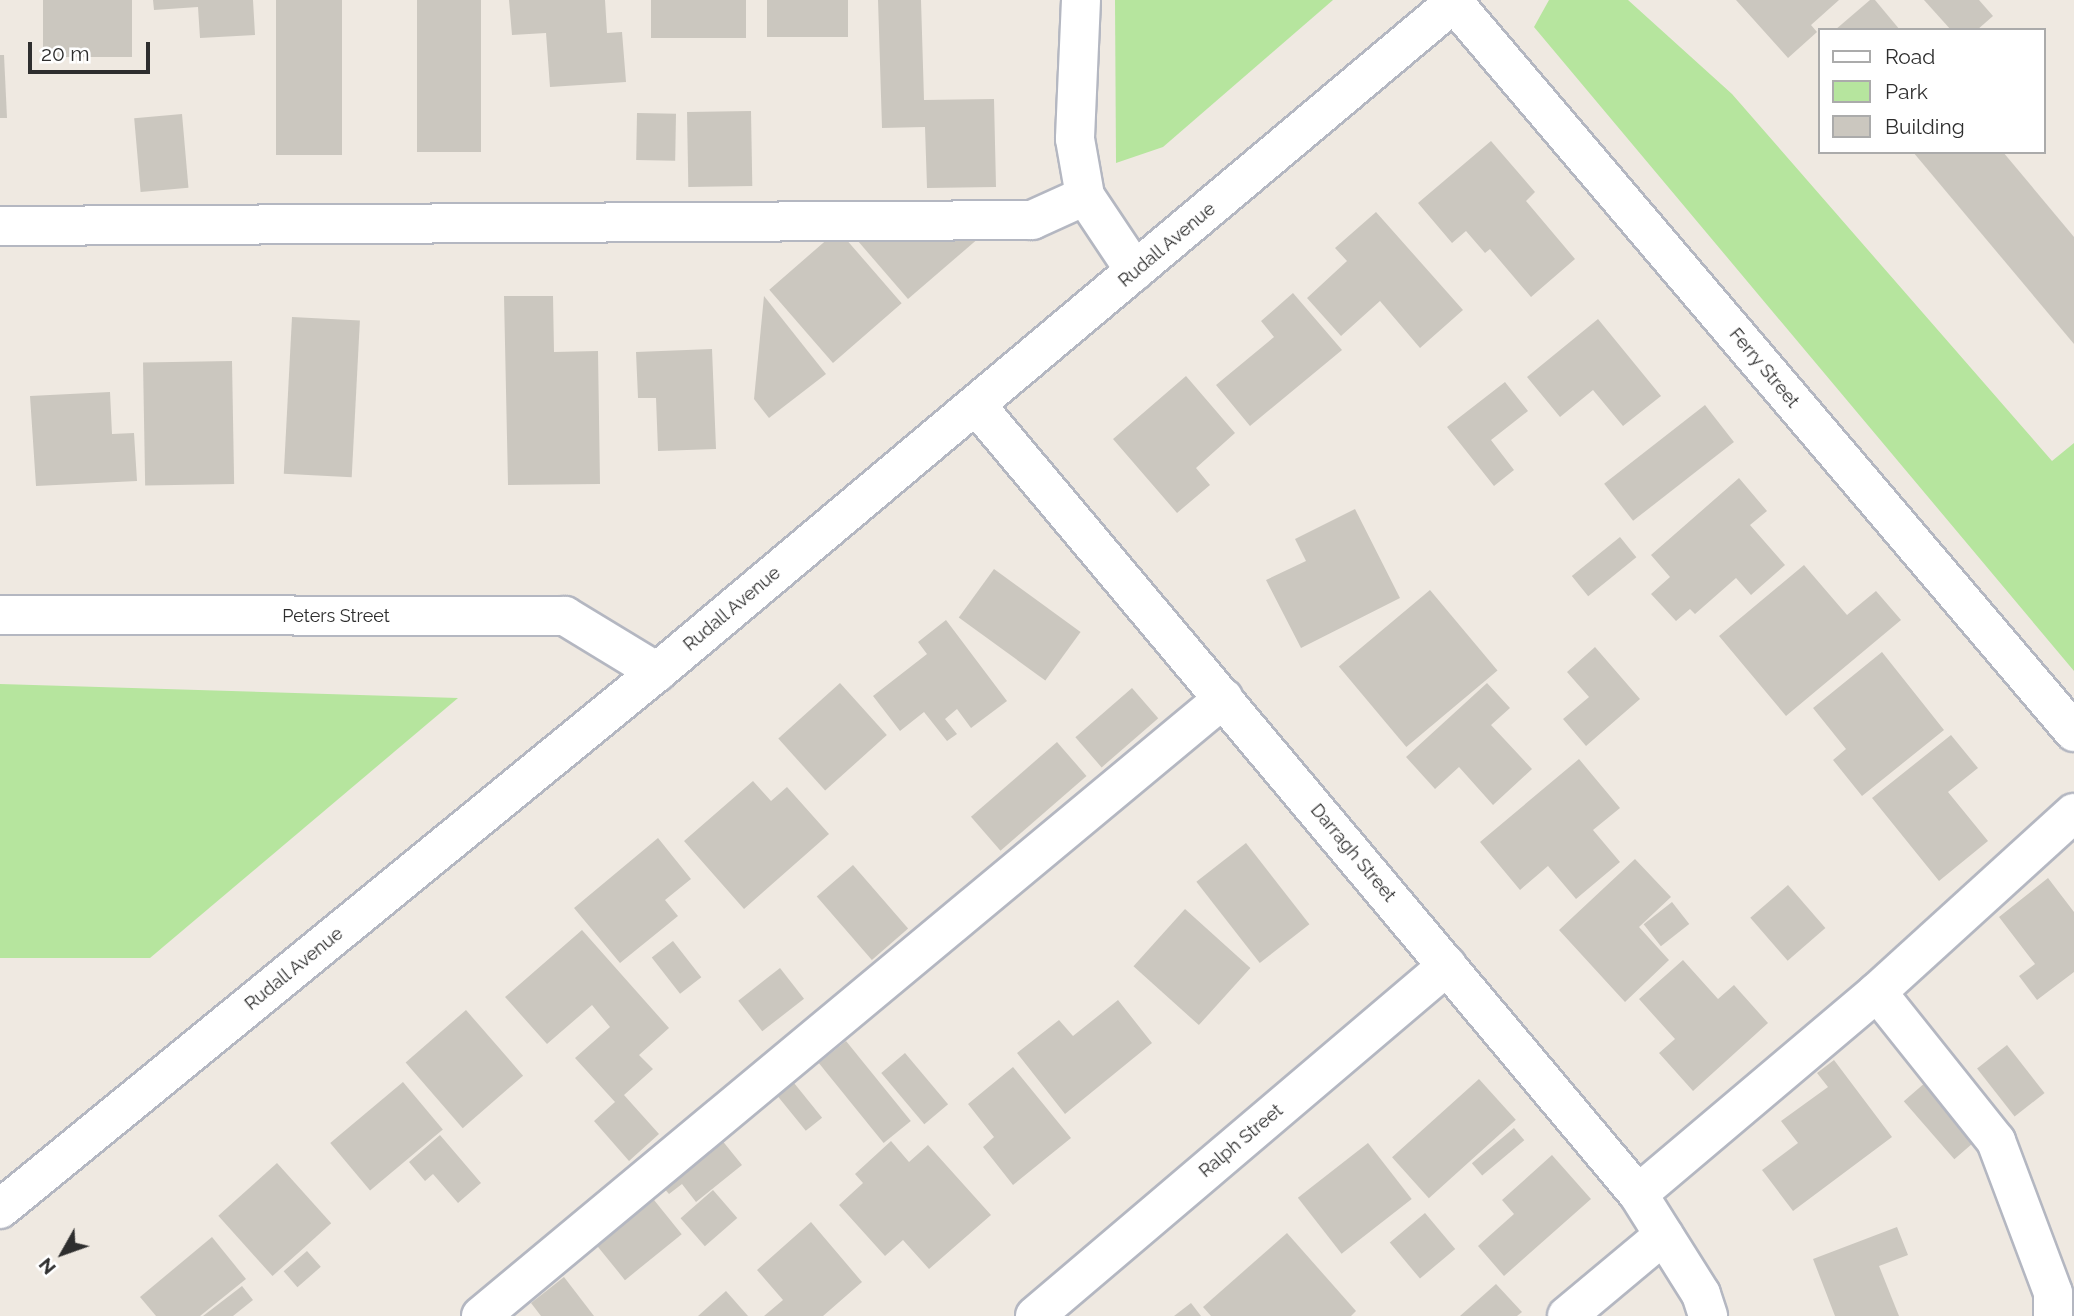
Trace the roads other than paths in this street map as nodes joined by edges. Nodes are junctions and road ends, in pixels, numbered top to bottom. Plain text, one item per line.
1 (1081, 0) edge
2 (1456, 2) edge
3 (1085, 196) junction
4 (0, 226) edge
5 (1135, 271) junction
6 (976, 405) junction
7 (0, 615) edge
8 (657, 672) junction
9 (1224, 698) junction
10 (2073, 731) edge
11 (2074, 813) edge
12 (1447, 966) junction
13 (1877, 992) junction
14 (1638, 1194) junction
15 (0, 1209) edge
16 (1664, 1236) junction
17 (481, 1316) edge
18 (1035, 1316) edge
19 (1567, 1316) edge
20 (1708, 1316) edge
21 (2053, 1316) edge

1 - 3 street
2 - 5 street, Rudall Avenue
2 - 10 street, Ferry Street
3 - 4 street
3 - 5 street
5 - 6 street, Rudall Avenue
6 - 8 street, Rudall Avenue
6 - 9 street, Darragh Street
7 - 8 street, Peters Street
8 - 15 street, Rudall Avenue
9 - 12 street, Darragh Street
9 - 17 street
11 - 13 street
12 - 14 street, Darragh Street
12 - 18 street, Ralph Street
13 - 14 street
13 - 21 street
14 - 16 street, Darragh Street
16 - 19 street
16 - 20 street, Darragh Street

